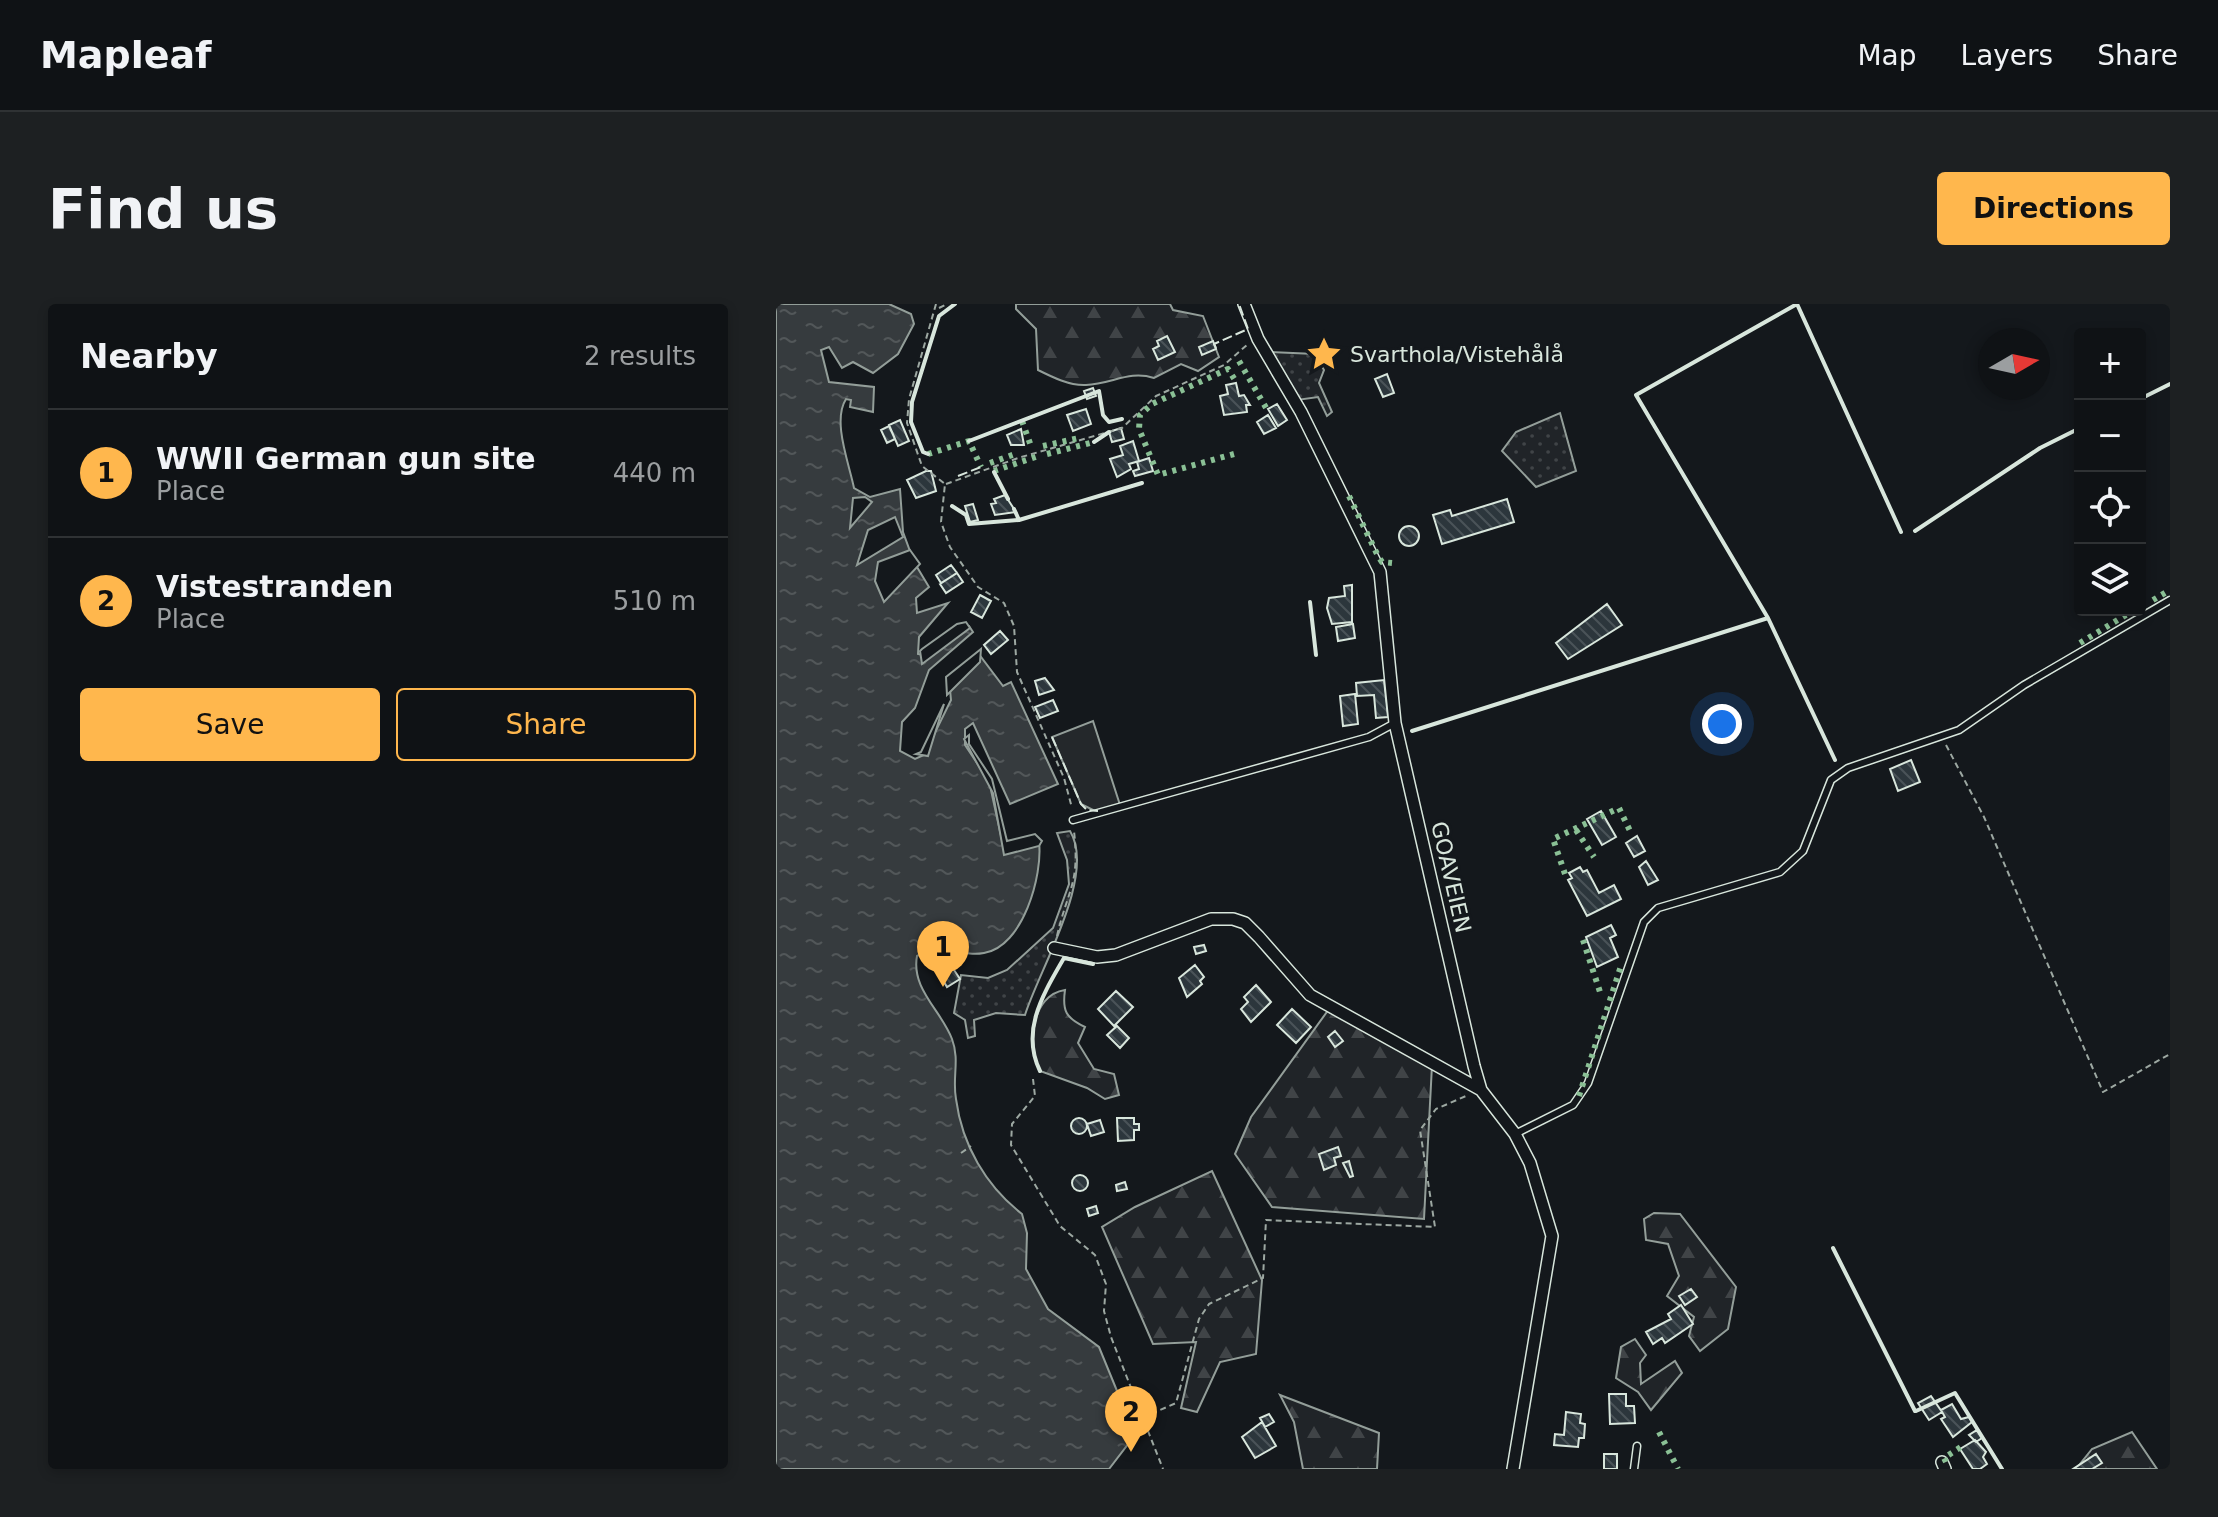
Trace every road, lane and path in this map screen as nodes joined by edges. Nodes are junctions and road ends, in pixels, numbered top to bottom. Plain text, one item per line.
1 (947, 304) edge
2 (1244, 304) edge
3 (937, 306) edge
4 (1258, 339) junction
5 (945, 484) junction
6 (2170, 600) edge
7 (1395, 723) junction
8 (1942, 737) junction
9 (1073, 820) junction
10 (1054, 948) joint
11 (2170, 1054) edge
12 (1033, 1079) dead end
13 (1481, 1090) junction
14 (1515, 1134) junction
15 (971, 1146) dead end
16 (961, 1153) dead end
17 (1142, 1418) junction
18 (1637, 1446) dead end
19 (1163, 1469) edge
20 (1513, 1469) edge
21 (1634, 1469) edge

1 - 3 path
2 - 4 street, GOAVEIEN
3 - 5 path
4 - 5 path
4 - 7 street, GOAVEIEN
5 - 9 path
6 - 8 lane
7 - 9 lane
7 - 13 street, GOAVEIEN
8 - 11 path
8 - 14 lane
9 - 10 path
10 - 13 street
12 - 17 path
13 - 14 street, GOAVEIEN
13 - 17 path
14 - 20 street, GOAVEIEN
15 - 16 path
17 - 19 path
18 - 21 lane

